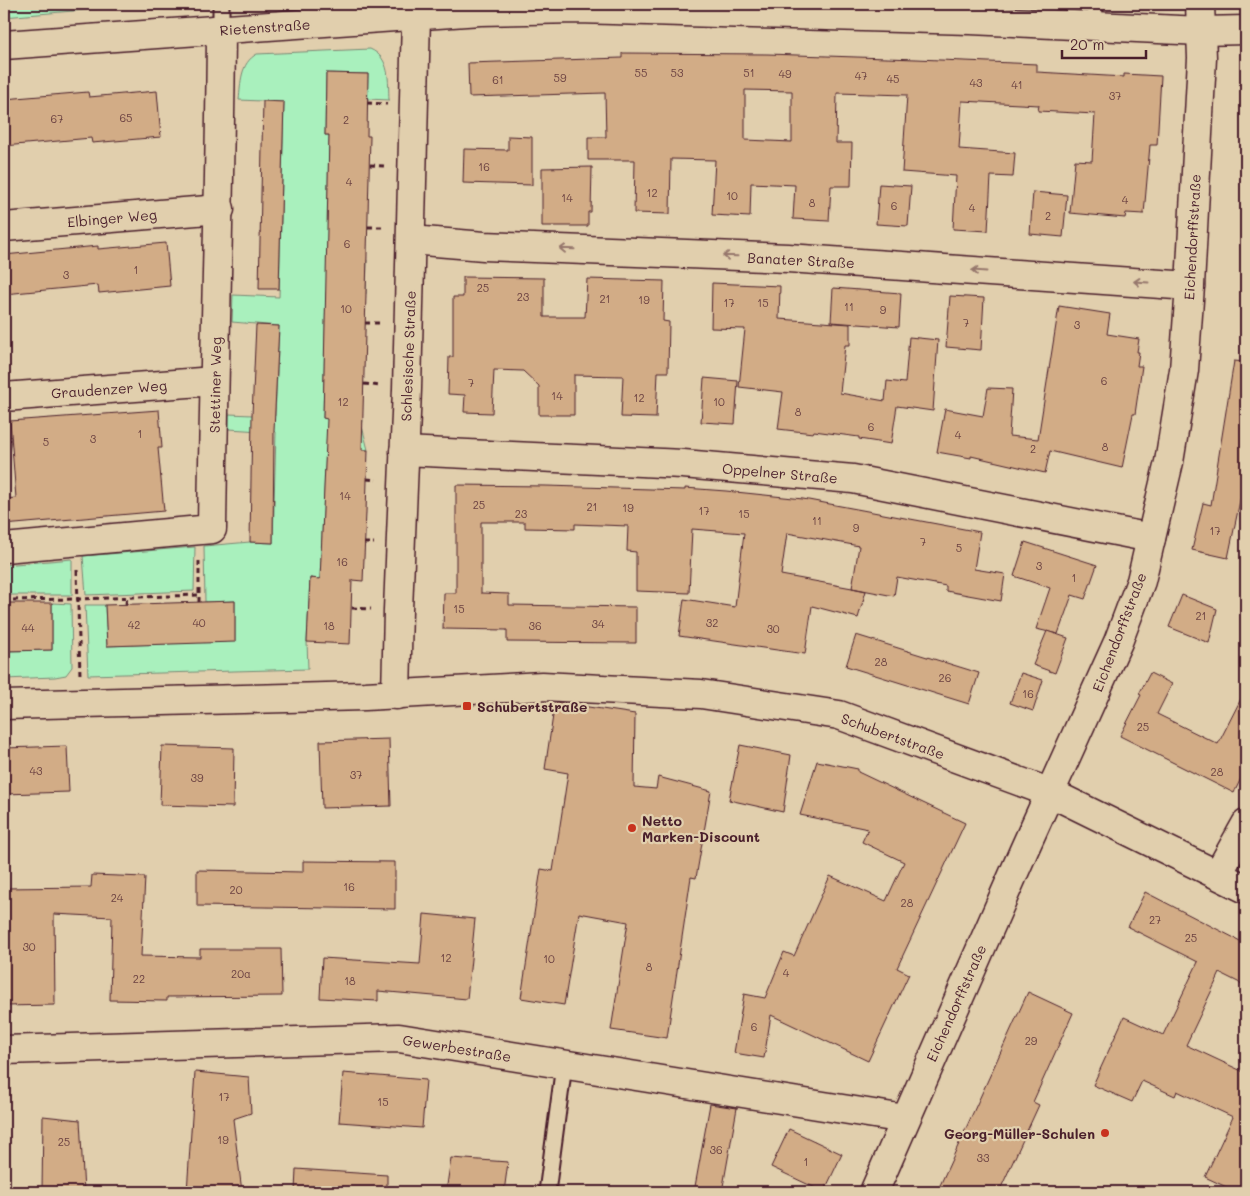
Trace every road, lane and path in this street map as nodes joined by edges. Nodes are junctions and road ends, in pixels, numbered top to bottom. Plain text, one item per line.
1 (221, 4) edge
2 (1200, 4) edge
3 (577, 6) edge
4 (994, 13) edge
5 (1094, 15) edge
6 (416, 16) junction
7 (220, 30) junction
8 (1246, 30) edge
9 (1200, 31) junction
10 (4, 45) edge
11 (367, 103) dead end
12 (396, 104) dead end
13 (370, 165) dead end
14 (386, 166) dead end
15 (220, 209) junction
16 (4, 227) edge
17 (368, 227) dead end
18 (401, 234) junction
19 (1190, 286) junction
20 (388, 322) dead end
21 (366, 323) dead end
22 (214, 381) junction
23 (364, 384) dead end
24 (388, 387) dead end
25 (4, 397) edge
26 (404, 451) junction
27 (1151, 538) junction
28 (4, 548) edge
29 (199, 552) dead end
30 (76, 563) dead end
31 (199, 595) junction
32 (127, 597) junction
33 (78, 599) junction
34 (4, 600) edge
35 (199, 602) dead end
36 (126, 604) dead end
37 (352, 608) dead end
38 (379, 609) dead end
39 (80, 682) dead end
40 (396, 695) junction
41 (4, 705) edge
42 (1051, 793) junction
43 (1246, 824) edge
44 (1218, 874) junction
45 (1246, 889) edge
46 (4, 1050) edge
47 (564, 1065) junction
48 (905, 1119) junction
49 (547, 1192) edge
50 (874, 1192) edge

1 - 7 lane
2 - 9 street, Eichendorffstraße
3 - 4 street, Rietenstraße
3 - 6 street, Rietenstraße
4 - 5 street, Rietenstraße
5 - 9 street, Rietenstraße
6 - 7 street, Rietenstraße
6 - 18 street, Schlesische Straße
7 - 10 street, Rietenstraße
7 - 15 street, Stettiner Weg
8 - 9 street, Rietenstraße
9 - 19 street, Eichendorffstraße
11 - 12 path
13 - 14 path
15 - 16 street, Elbinger Weg
15 - 22 street, Stettiner Weg
17 - 18 path
19 -> 18 street, Banater Straße
18 - 26 street, Schlesische Straße
19 - 27 street, Eichendorffstraße
20 - 21 path
22 - 25 street, Graudenzer Weg
22 - 28 street, Stettiner Weg
23 - 24 path
26 - 27 street, Oppelner Straße
26 - 40 street, Schlesische Straße
27 - 42 street, Eichendorffstraße
29 - 31 path
30 - 33 path
31 - 32 path
31 - 35 path
32 - 33 path
32 - 36 path
33 - 34 path
33 - 39 path
37 - 38 path
40 - 41 street, Schubertstraße
40 - 42 street, Schubertstraße
42 - 44 street, Schubertstraße
42 - 48 street, Eichendorffstraße
43 - 44 street
44 - 45 street, Schubertstraße
46 - 47 street, Gewerbestraße
47 - 48 street, Gewerbestraße
47 - 49 lane
48 - 50 street, Eichendorffstraße

